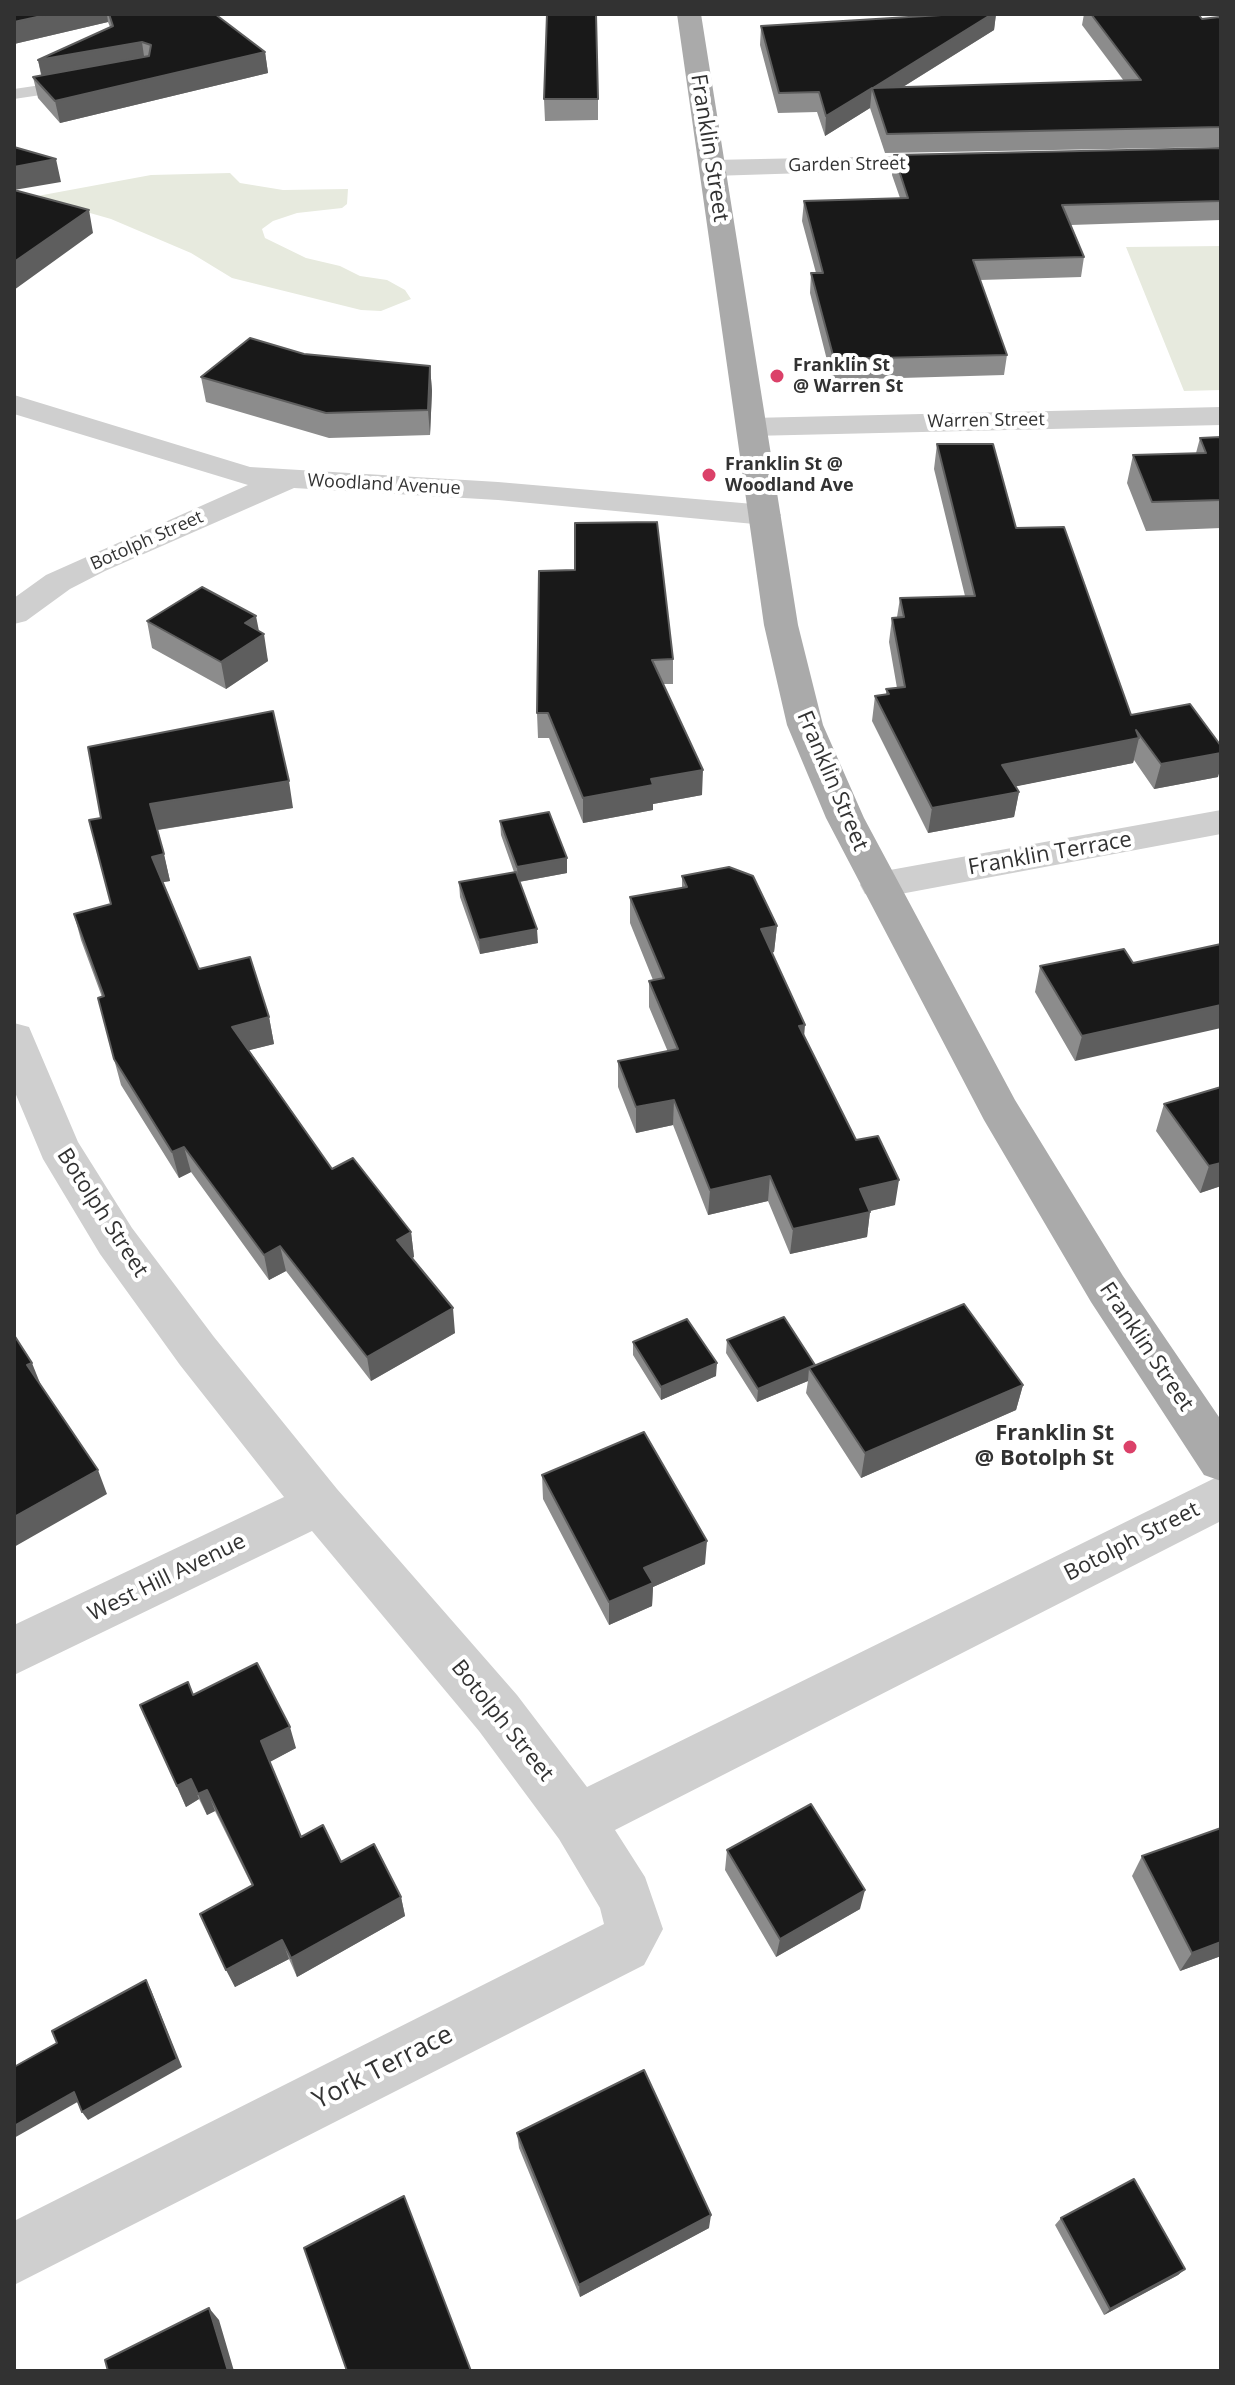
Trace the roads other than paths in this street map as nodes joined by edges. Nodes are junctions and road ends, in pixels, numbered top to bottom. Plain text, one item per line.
1 (689, 14) edge
2 (92, 82) edge
3 (14, 94) edge
4 (983, 162) edge
5 (712, 168) junction
6 (14, 404) edge
7 (1221, 416) edge
8 (751, 427) junction
9 (287, 480) junction
10 (765, 515) junction
11 (14, 614) edge
12 (1221, 822) edge
13 (879, 885) junction
14 (14, 1038) edge
15 (1221, 1460) edge
16 (1221, 1497) edge
17 (319, 1504) junction
18 (14, 1651) edge
19 (578, 1820) junction
20 (14, 2254) edge

1 - 5 main road, Franklin Street
2 - 3 lane
4 - 5 street, Garden Street
5 - 8 main road, Franklin Street
6 - 9 street, Woodland Avenue
7 - 8 street, Warren Street
8 - 10 main road, Franklin Street
9 - 10 street, Woodland Avenue
9 - 11 street, Botolph Street
10 - 13 main road, Franklin Street
12 - 13 street, Franklin Terrace
13 - 15 main road, Franklin Street
14 - 17 street, Botolph Street
16 - 19 street, Botolph Street
17 - 18 street, West Hill Avenue
17 - 19 street, Botolph Street
19 - 20 street, York Terrace

